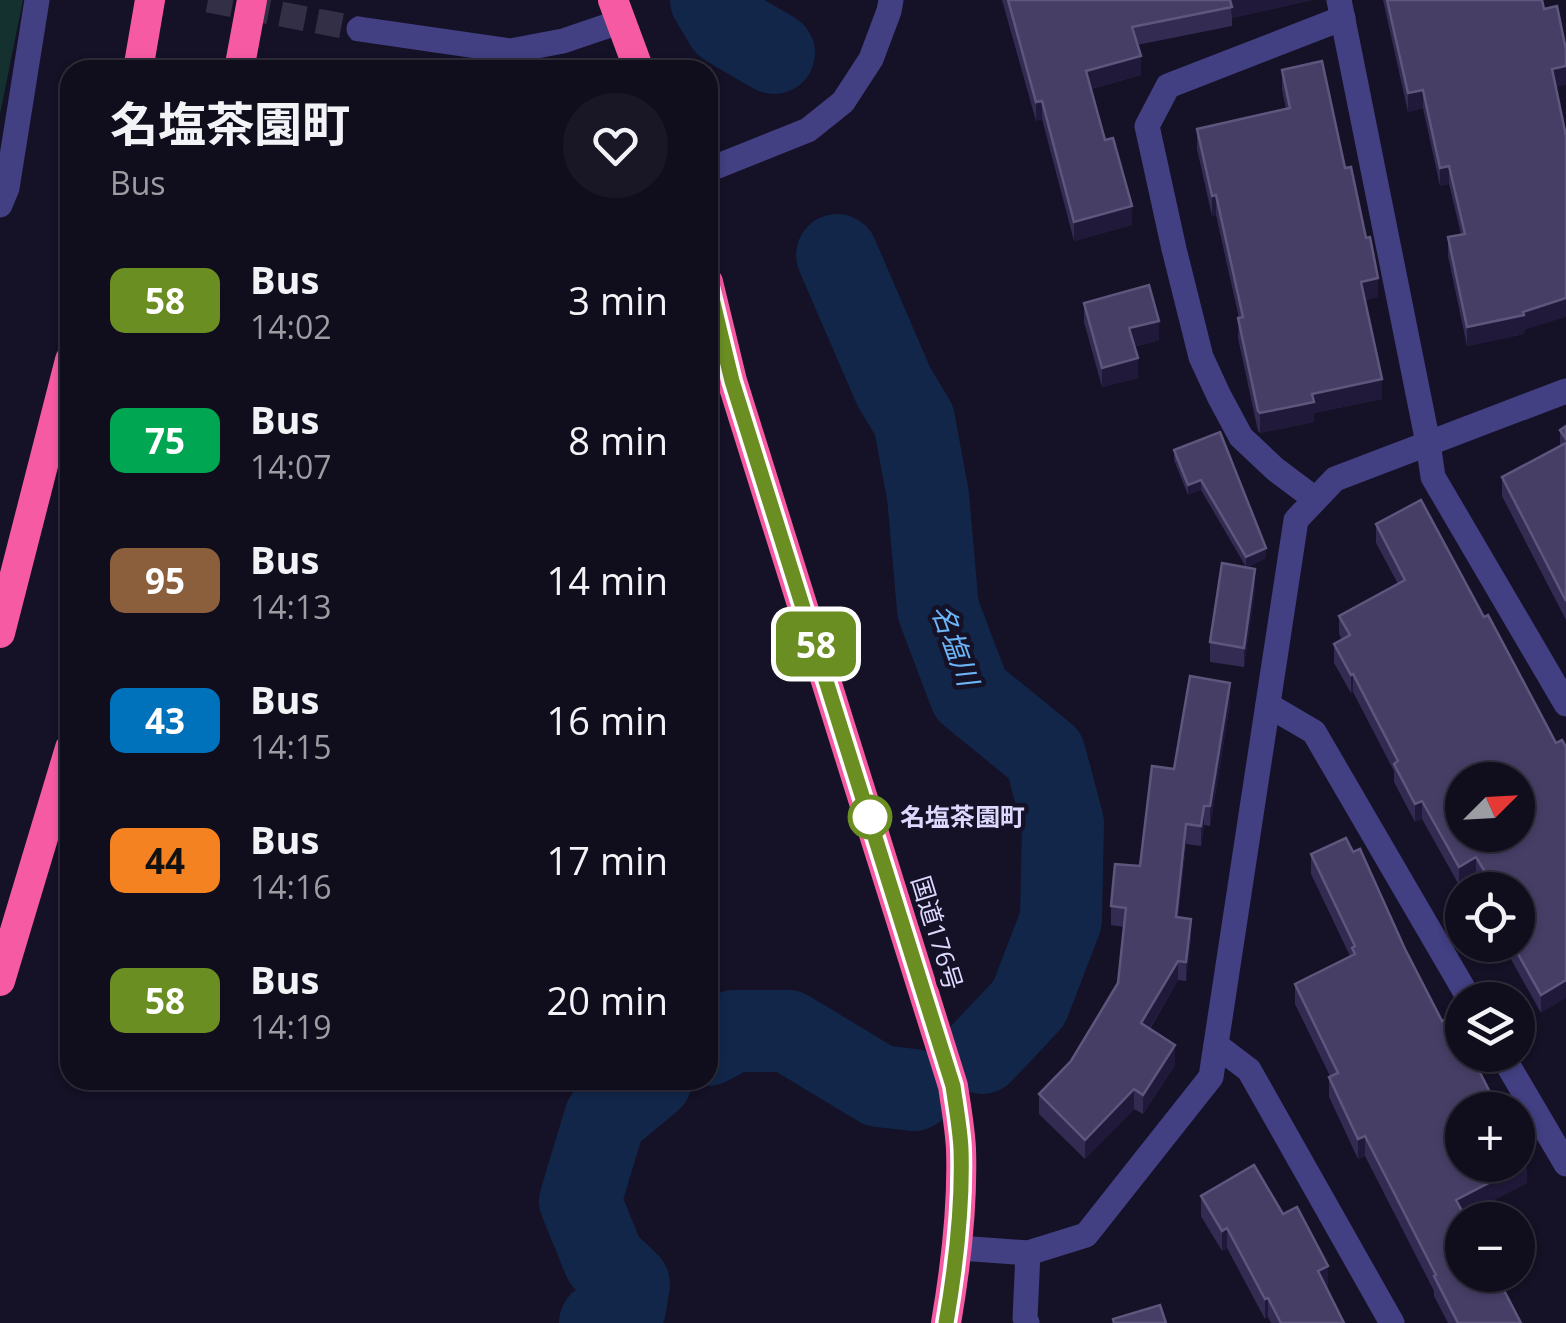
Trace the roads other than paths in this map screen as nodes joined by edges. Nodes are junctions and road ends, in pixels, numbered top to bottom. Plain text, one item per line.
1 (37, 0) edge
2 (150, 0) edge
3 (252, 0) edge
4 (890, 0) edge
5 (1341, 9) edge
6 (617, 11) edge
7 (359, 29) tunnel mouth
8 (140, 60) edge
9 (241, 60) edge
10 (635, 60) edge
11 (718, 166) edge
12 (0, 205) edge
13 (718, 323) edge
14 (1566, 391) edge
15 (60, 399) edge
16 (1428, 443) junction
17 (1315, 500) junction
18 (0, 633) edge
19 (1566, 704) edge
20 (1268, 705) junction
21 (60, 781) edge
22 (0, 981) edge
23 (1460, 982) edge
24 (1216, 1045) junction
25 (1512, 1072) edge
26 (1566, 1164) edge
27 (959, 1248) junction
28 (1028, 1253) junction
29 (946, 1323) edge
30 (1027, 1323) edge
31 (1392, 1323) edge

1 - 12 street
2 - 8 highway
3 - 9 highway
4 - 11 street
5 - 16 street
5 - 17 street
6 - 7 street
6 - 10 highway
13 - 27 highway, 国道176号
14 - 16 street
15 - 18 highway
16 - 17 street
16 - 19 street
17 - 20 street
20 - 23 street
20 - 24 street
21 - 22 highway
24 - 28 street
24 - 31 street
25 - 26 street
27 - 28 street
27 - 29 highway, 国道176号
28 - 30 street

